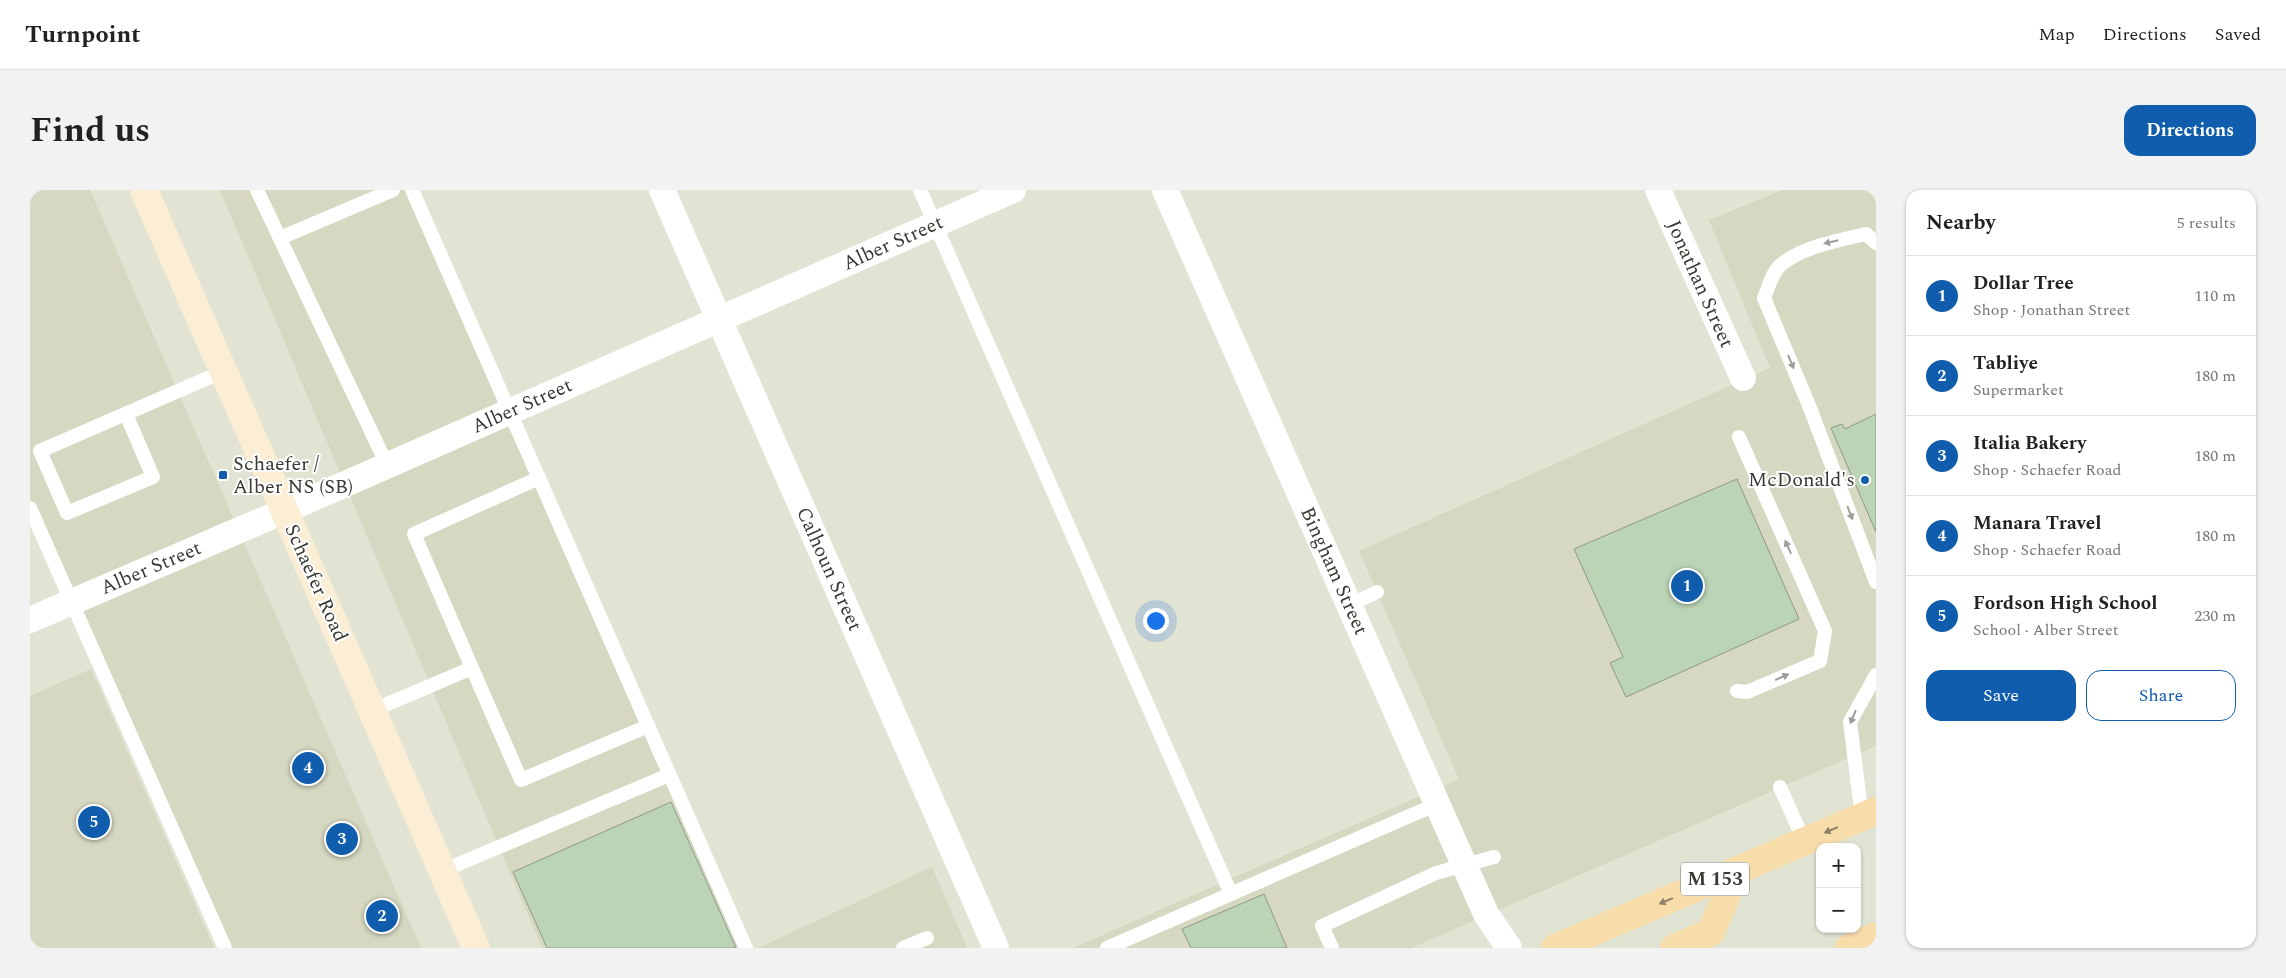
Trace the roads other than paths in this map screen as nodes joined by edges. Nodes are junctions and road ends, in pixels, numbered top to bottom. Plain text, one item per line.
1 (257, 190) edge
2 (393, 190) edge
3 (412, 190) edge
4 (662, 190) edge
5 (920, 190) edge
6 (1013, 190) edge
7 (1165, 190) edge
8 (1658, 190) edge
9 (148, 191) edge
10 (936, 224) junction
11 (280, 238) junction
12 (1876, 243) edge
13 (719, 319) junction
14 (224, 372) junction
15 (1743, 378) dead end
16 (509, 412) junction
17 (126, 414) junction
18 (1739, 438) dead end
19 (387, 465) junction
20 (539, 478) junction
21 (30, 508) edge
22 (284, 511) junction
23 (1876, 582) edge
24 (1377, 592) dead end
25 (71, 602) junction
26 (1349, 605) junction
27 (30, 620) edge
28 (472, 668) junction
29 (1876, 675) edge
30 (1737, 691) dead end
31 (371, 711) junction
32 (648, 726) junction
33 (669, 775) junction
34 (1780, 787) dead end
35 (1437, 804) junction
36 (1869, 814) edge
37 (1804, 841) junction
38 (1494, 857) dead end
39 (1465, 866) junction
40 (1737, 870) junction
41 (442, 871) junction
42 (1232, 894) junction
43 (1876, 936) edge
44 (927, 938) dead end
45 (225, 948) edge
46 (476, 948) edge
47 (746, 948) edge
48 (903, 948) edge
49 (996, 948) edge
50 (1108, 948) edge
51 (1332, 948) edge
52 (1509, 948) edge
53 (1555, 948) edge
54 (1674, 948) edge
55 (1850, 948) edge

1 - 11 lane
2 - 11 lane
3 - 16 lane
4 - 13 street, Calhoun Street
5 - 10 lane
6 - 10 street, Alber Street
7 - 26 street, Bingham Street
8 - 15 street, Jonathan Street
9 - 14 main road, Schaefer Road
10 - 13 street, Alber Street
10 - 42 lane
11 - 19 lane
12 -> 23 lane
13 - 16 street, Alber Street
13 - 49 street, Calhoun Street
14 - 17 lane
14 - 22 main road, Schaefer Road
16 - 19 street, Alber Street
16 - 20 lane
17 - 17 lane
30 -> 18 lane
19 - 22 street, Alber Street
20 - 28 lane
20 - 32 lane
21 - 25 lane
22 - 25 street, Alber Street
22 - 31 main road, Schaefer Road
24 - 26 lane
25 - 27 street, Alber Street
25 - 45 lane
26 - 35 street, Bingham Street
28 - 31 lane
28 - 32 lane
29 -> 36 lane
31 - 41 main road, Schaefer Road
32 - 33 lane
33 - 41 lane
33 - 47 lane
34 - 37 lane
35 - 39 street, Bingham Street
35 - 42 lane
36 -> 37 main road, M 153
37 - 40 main road, M 153
38 - 39 lane
39 - 51 lane
39 - 52 street, Bingham Street
40 -> 53 main road, M 153
40 - 54 main road
41 - 46 main road, Schaefer Road
42 - 50 lane
43 - 55 main road
44 - 48 lane

